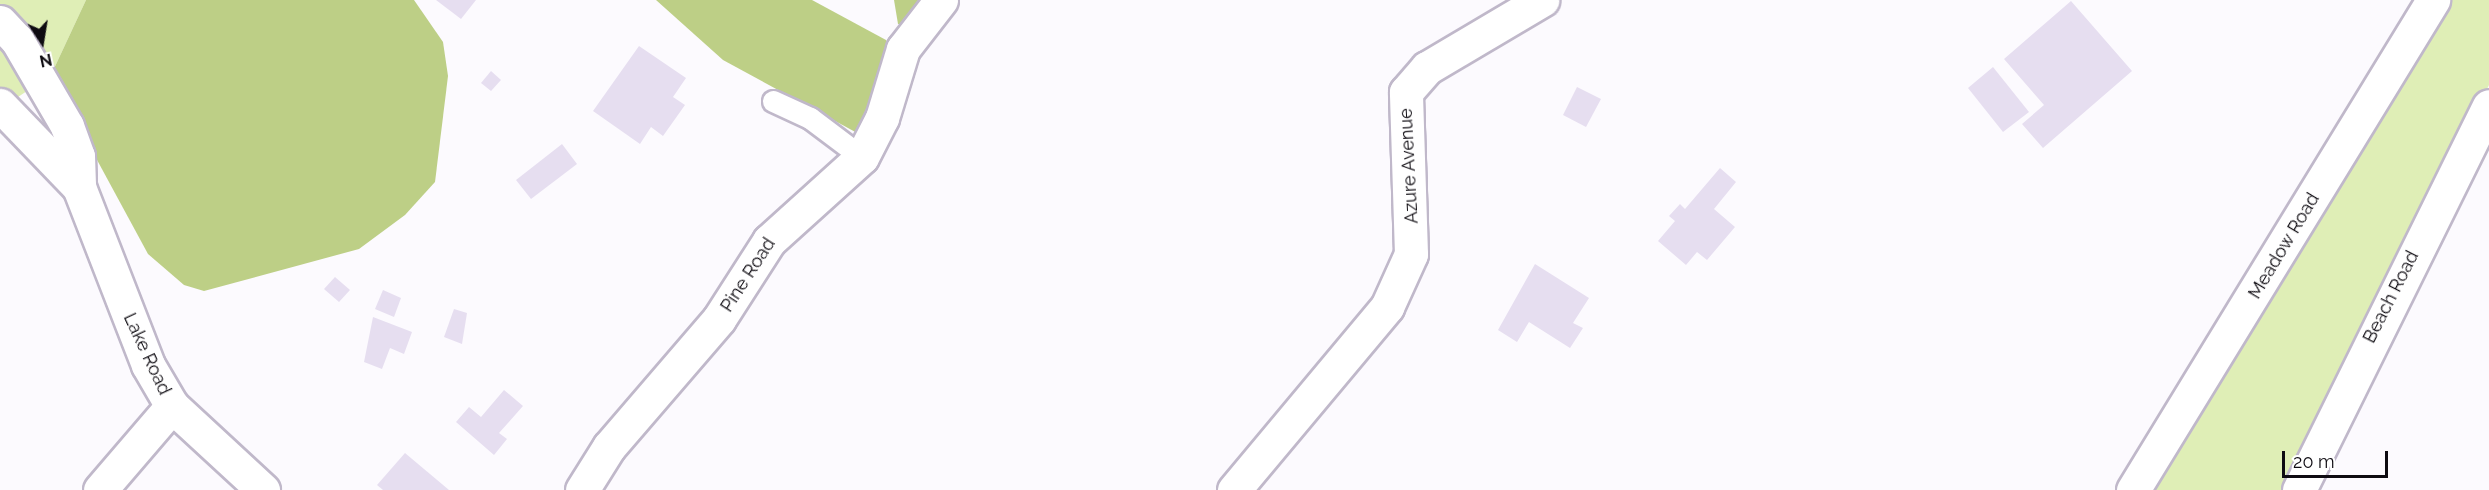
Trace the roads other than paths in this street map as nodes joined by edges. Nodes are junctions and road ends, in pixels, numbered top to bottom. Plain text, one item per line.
1 (941, 0) edge
2 (1542, 0) edge
3 (2433, 0) edge
4 (0, 22) edge
5 (773, 101) dead end
6 (0, 105) edge
7 (2489, 106) edge
8 (862, 157) junction
9 (79, 187) junction
10 (172, 406) junction
11 (100, 490) edge
12 (263, 490) edge
13 (582, 490) edge
14 (1234, 490) edge
15 (2133, 490) edge
16 (2299, 490) edge

1 - 8 street, Pine Road
2 - 14 street, Azure Avenue
3 - 15 street, Meadow Road
4 - 9 street, Lake Road
5 - 8 lane
6 - 9 street, Lake Road
7 - 16 street, Beach Road
8 - 13 street, Pine Road
9 - 10 street, Lake Road
10 - 11 street
10 - 12 street, Lake Road

